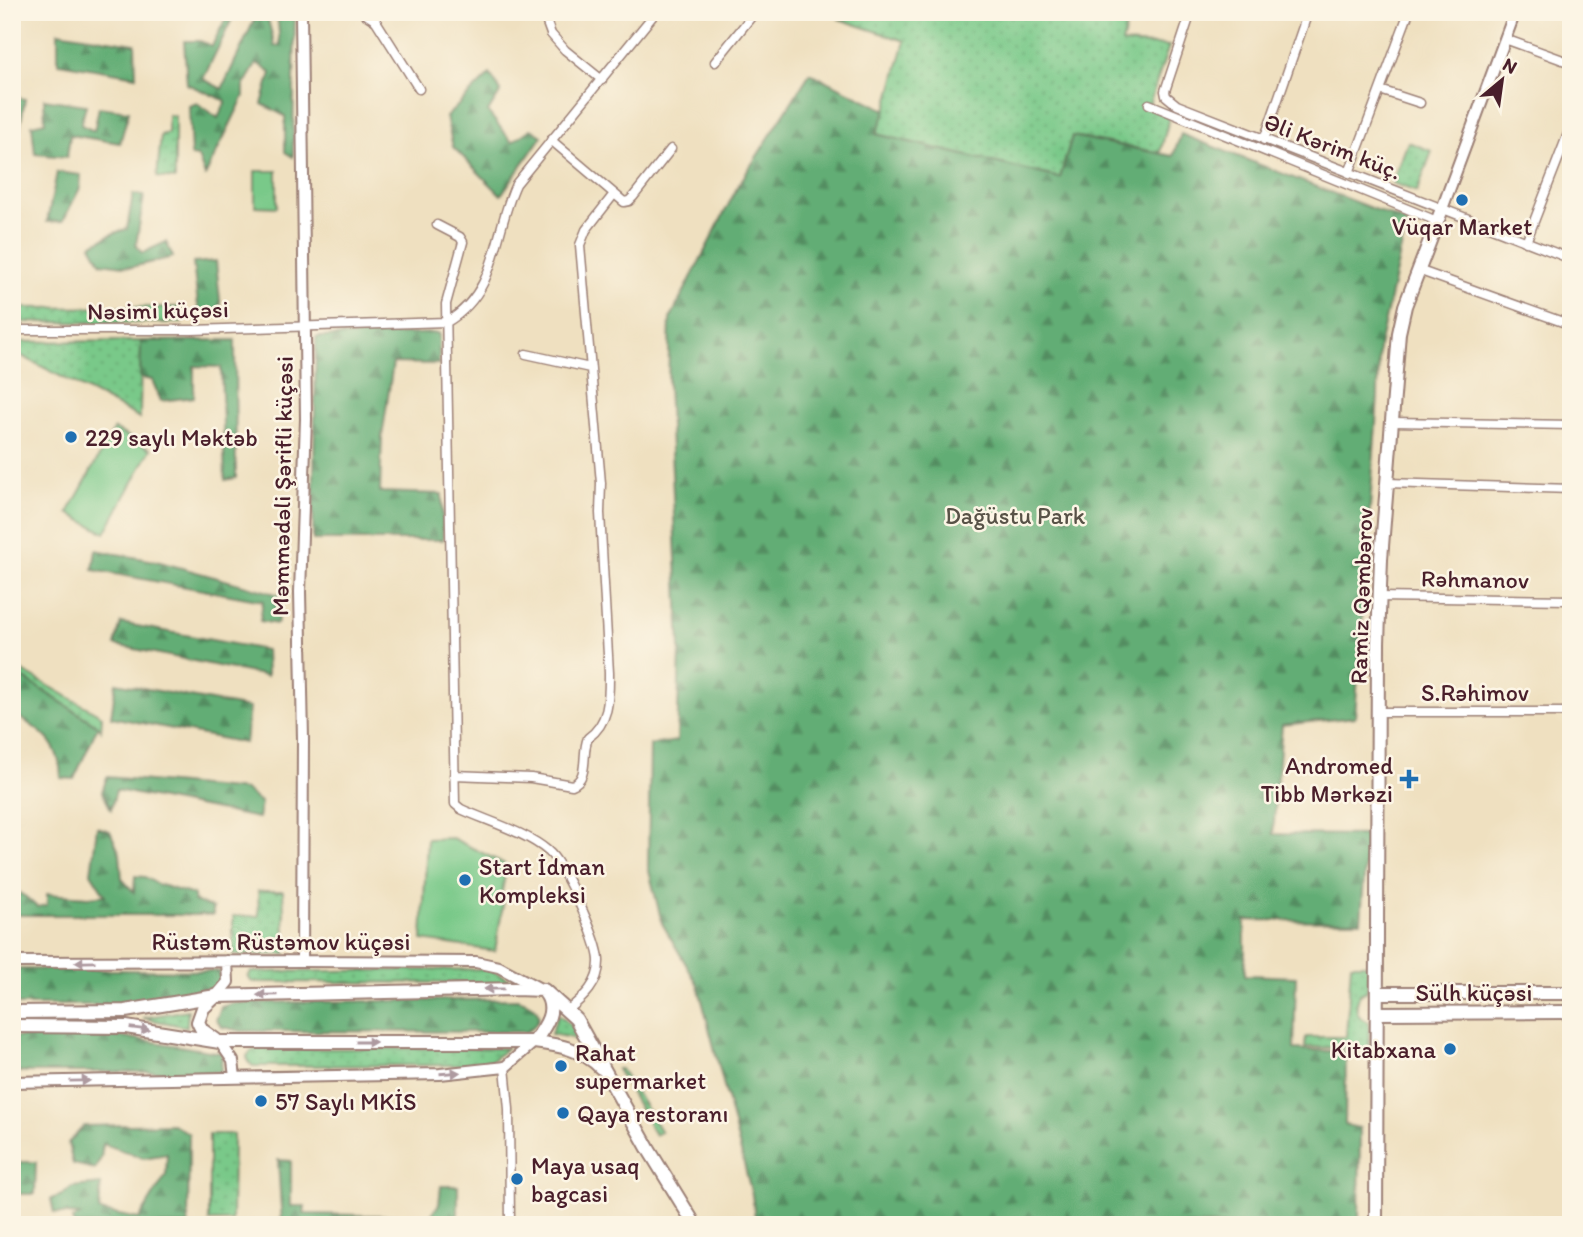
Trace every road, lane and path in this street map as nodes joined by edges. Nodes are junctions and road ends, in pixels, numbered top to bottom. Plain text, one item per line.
1 (301, 12) edge
2 (362, 12) edge
3 (543, 12) edge
4 (656, 12) edge
5 (755, 12) edge
6 (1191, 12) edge
7 (1308, 12) edge
8 (1409, 12) edge
9 (1515, 12) edge
10 (1505, 39) junction
11 (715, 62) dead end
12 (1571, 63) edge
13 (602, 80) junction
14 (419, 89) dead end
15 (1380, 90) junction
16 (1420, 103) dead end
17 (1149, 104) dead end
18 (1571, 126) edge
19 (1264, 139) junction
20 (551, 141) junction
21 (671, 149) dead end
22 (1349, 173) junction
23 (614, 194) junction
24 (1440, 215) junction
25 (438, 225) dead end
26 (1526, 242) junction
27 (1571, 259) edge
28 (1418, 270) junction
29 (447, 322) junction
30 (304, 325) junction
31 (1571, 325) edge
32 (12, 330) edge
33 (526, 354) dead end
34 (590, 368) junction
35 (1393, 422) junction
36 (1571, 425) edge
37 (1388, 483) junction
38 (1571, 489) edge
39 (1379, 597) junction
40 (1571, 600) edge
41 (1378, 712) junction
42 (1571, 712) edge
43 (454, 775) junction
44 (227, 961) junction
45 (302, 961) junction
46 (12, 962) edge
47 (544, 990) junction
48 (1377, 993) junction
49 (1571, 993) edge
50 (216, 996) junction
51 (12, 1012) edge
52 (1571, 1012) edge
53 (1377, 1013) junction
54 (572, 1014) junction
55 (12, 1026) edge
56 (220, 1042) junction
57 (534, 1042) junction
58 (505, 1067) junction
59 (608, 1076) junction
60 (235, 1077) junction
61 (12, 1082) edge
62 (510, 1225) edge
63 (695, 1225) edge
64 (1376, 1225) edge

1 - 30 street, Məmmədəli Şərifli küçəsi
2 - 14 street
3 - 13 street
4 - 13 street
5 - 11 street
6 - 19 street, Əli Kərim küç.
7 - 19 street
8 - 15 street
9 - 10 street
10 - 12 street
10 - 24 street
13 - 20 street
15 - 16 street
15 - 22 street
17 - 24 street
18 - 26 street
19 - 22 street, Əli Kərim küç.
20 - 23 street
20 - 29 street
21 - 23 street
22 - 24 street, Əli Kərim küç.
23 - 34 street
24 - 26 street, Əli Kərim küç.
24 - 28 main road, Ramiz Qəmbərov
25 - 29 street
26 - 27 street, Əli Kərim küç.
28 - 31 street
28 - 35 main road, Ramiz Qəmbərov
29 - 30 street, Nəsimi küçəsi
29 - 43 street
30 - 32 street, Nəsimi küçəsi
30 - 45 street, Məmmədəli Şərifli küçəsi
33 - 34 street
34 - 43 street
35 - 36 street
35 - 37 main road, Ramiz Qəmbərov
37 - 38 street
37 - 39 main road, Ramiz Qəmbərov
39 - 40 street, Rəhmanov
39 - 41 main road, Ramiz Qəmbərov
41 - 42 street, S.Rəhimov
41 - 48 main road, Ramiz Qəmbərov
43 - 54 street
44 - 45 street, Rüstəm Rüstəmov küçəsi
44 -> 46 street, Rüstəm Rüstəmov küçəsi
44 - 50 street
45 - 47 street, Rüstəm Rüstəmov küçəsi
47 -> 50 main road, Rüstəm Rüstəmov küçəsi
47 - 54 main road, Rüstəm Rüstəmov küçəsi
47 - 57 main road
48 - 49 main road, Sülh küçəsi
48 - 53 main road, Ramiz Qəmbərov
50 - 51 main road, Rüstəm Rüstəmov küçəsi
50 - 56 main road
52 - 53 main road, Sülh küçəsi
53 - 64 main road, Ramiz Qəmbərov
54 - 59 main road
55 -> 56 main road
56 -> 57 main road
56 - 60 street
57 - 58 street
57 - 59 main road
60 -> 58 street
58 - 62 street
59 - 63 main road
61 -> 60 street

